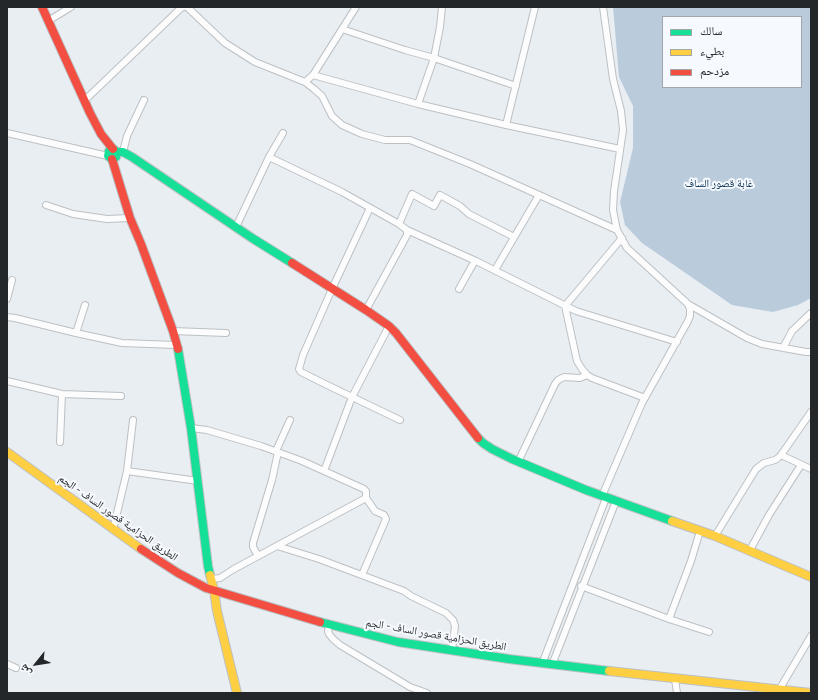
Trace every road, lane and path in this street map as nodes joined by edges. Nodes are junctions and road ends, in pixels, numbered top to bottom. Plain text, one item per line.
1 (42, 7) edge
2 (71, 7) edge
3 (186, 7) edge
4 (356, 7) edge
5 (442, 7) edge
6 (535, 7) edge
7 (603, 7) edge
8 (48, 21) junction
9 (342, 29) junction
10 (434, 58) junction
11 (313, 75) junction
12 (305, 82) junction
13 (516, 86) junction
14 (144, 100) dead end
15 (84, 101) junction
16 (418, 104) junction
17 (506, 125) junction
18 (7, 133) edge
19 (283, 133) dead end
20 (620, 149) junction
21 (113, 154) junction
22 (269, 157) junction
23 (539, 195) junction
24 (46, 205) dead end
25 (370, 208) junction
26 (130, 218) junction
27 (400, 224) junction
28 (236, 227) junction
29 (407, 230) junction
30 (617, 230) junction
31 (514, 237) junction
32 (622, 238) junction
33 (476, 261) junction
34 (495, 270) junction
35 (12, 280) dead end
36 (332, 289) junction
37 (459, 289) dead end
38 (7, 299) edge
39 (688, 304) junction
40 (85, 305) dead end
41 (565, 306) junction
42 (366, 310) junction
43 (811, 313) edge
44 (7, 317) edge
45 (389, 326) junction
46 (173, 332) junction
47 (76, 333) junction
48 (226, 333) dead end
49 (677, 342) junction
50 (176, 345) junction
51 (783, 348) junction
52 (811, 352) edge
53 (587, 375) junction
54 (7, 382) edge
55 (62, 394) junction
56 (121, 396) dead end
57 (352, 397) junction
58 (645, 398) junction
59 (811, 412) edge
60 (133, 420) dead end
61 (290, 420) dead end
62 (400, 420) dead end
63 (191, 428) junction
64 (60, 442) dead end
65 (7, 452) edge
66 (277, 452) junction
67 (781, 456) junction
68 (518, 462) junction
69 (801, 465) junction
70 (811, 469) edge
71 (324, 470) junction
72 (127, 471) junction
73 (198, 481) junction
74 (604, 497) junction
75 (366, 498) junction
76 (616, 501) junction
77 (113, 530) junction
78 (700, 531) junction
79 (715, 536) junction
80 (278, 546) junction
81 (750, 550) junction
82 (258, 556) junction
83 (362, 575) junction
84 (811, 577) edge
85 (211, 579) junction
86 (574, 583) junction
87 (583, 587) junction
88 (214, 590) junction
89 (669, 619) junction
90 (329, 625) junction
91 (709, 632) dead end
92 (811, 636) edge
93 (452, 651) junction
94 (7, 664) edge
95 (542, 664) junction
96 (552, 665) junction
97 (16, 668) dead end
98 (675, 679) junction
99 (779, 690) junction
100 (418, 691) edge
101 (236, 693) edge
102 (427, 693) edge
103 (677, 693) edge
104 (811, 693) edge

1 - 8 street
2 - 8 street
3 - 12 street
3 - 15 street
4 - 9 street
5 - 10 street
6 - 13 street
7 - 20 street
8 - 15 street
9 - 10 street
9 - 11 street
10 - 13 street
10 - 16 street
11 - 12 street
11 - 16 street
12 - 23 street
13 - 17 street
14 - 21 street
15 - 21 street
16 - 17 street
17 - 20 street
18 - 21 street
19 - 22 street
20 - 30 street
21 - 26 street
21 - 28 street
22 - 25 street
22 - 28 street
23 - 30 street
23 - 31 street
24 - 26 street
25 - 27 street
25 - 36 street
26 - 46 street
27 - 29 street
27 - 31 street
28 - 36 street
29 - 33 street
29 - 42 street
30 - 32 street
31 - 34 street
32 - 39 street
32 - 41 street
33 - 34 street
33 - 37 street
34 - 41 street
35 - 38 street
36 - 42 street
36 - 57 street
39 - 49 street
39 - 51 street
40 - 47 street
41 - 49 street
41 - 53 street
42 - 45 street
43 - 51 street
44 - 47 street
45 - 57 street
45 - 68 street
46 - 48 street
46 - 50 street
47 - 50 street
49 - 58 street
50 - 63 street
51 - 52 street
53 - 58 street
53 - 68 street
54 - 55 street
55 - 56 street
55 - 64 street
57 - 62 street
57 - 71 street
58 - 74 street
59 - 67 street
60 - 72 street
61 - 66 street
63 - 66 street
63 - 73 street
65 - 77 street, الطريق الحزامية قصور الساف - الجم
66 - 71 street
66 - 82 street
67 - 69 street
67 - 79 street
68 - 74 street
69 - 70 street
69 - 81 street
71 - 75 street
72 - 73 street
72 - 77 street
73 - 85 street
74 - 76 street
74 - 86 street
75 - 80 street
75 - 83 street
76 - 78 street
76 - 87 street
77 - 88 street, الطريق الحزامية قصور الساف - الجم
78 - 79 street
78 - 89 street
79 - 81 street
80 - 82 street
80 - 83 street
81 - 84 street
82 - 85 street
83 - 93 street
85 - 88 street
86 - 87 street
86 - 95 street
87 - 89 street
87 - 96 street
88 - 90 street, الطريق الحزامية قصور الساف - الجم
88 - 101 street
89 - 91 street
90 - 93 street, الطريق الحزامية قصور الساف - الجم
90 - 100 street
92 - 99 street
93 - 95 street, الطريق الحزامية قصور الساف - الجم
94 - 97 street
95 - 96 street, الطريق الحزامية قصور الساف - الجم
96 - 98 street, الطريق الحزامية قصور الساف - الجم
98 - 99 street, الطريق الحزامية قصور الساف - الجم
98 - 103 street
99 - 104 street, الطريق الحزامية قصور الساف - الجم
100 - 102 street

